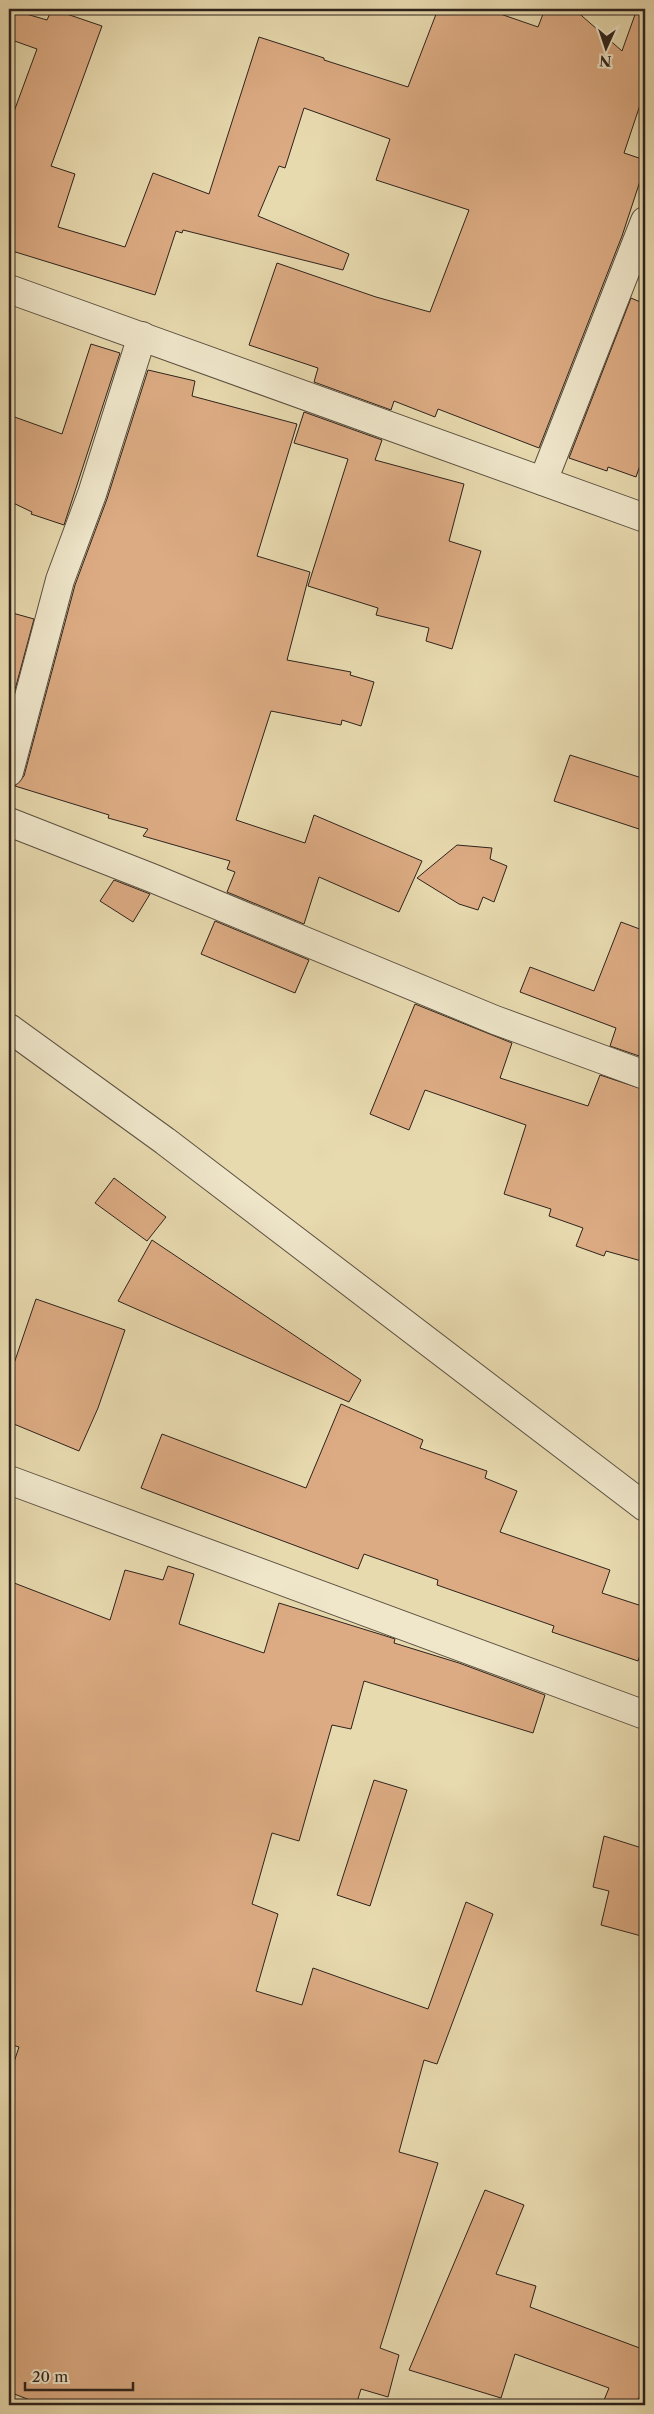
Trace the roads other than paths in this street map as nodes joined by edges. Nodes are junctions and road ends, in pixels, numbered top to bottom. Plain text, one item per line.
1 (645, 222) edge
2 (9, 289) edge
3 (142, 336) junction
4 (543, 480) junction
5 (645, 518) edge
6 (9, 772) edge
7 (9, 822) edge
8 (9, 1028) edge
9 (645, 1075) edge
10 (9, 1480) edge
11 (645, 1507) edge
12 (645, 1715) edge

1 - 4 street
2 - 3 street
3 - 4 street
3 - 6 street
4 - 5 street
7 - 9 street
8 - 11 street
10 - 12 street

